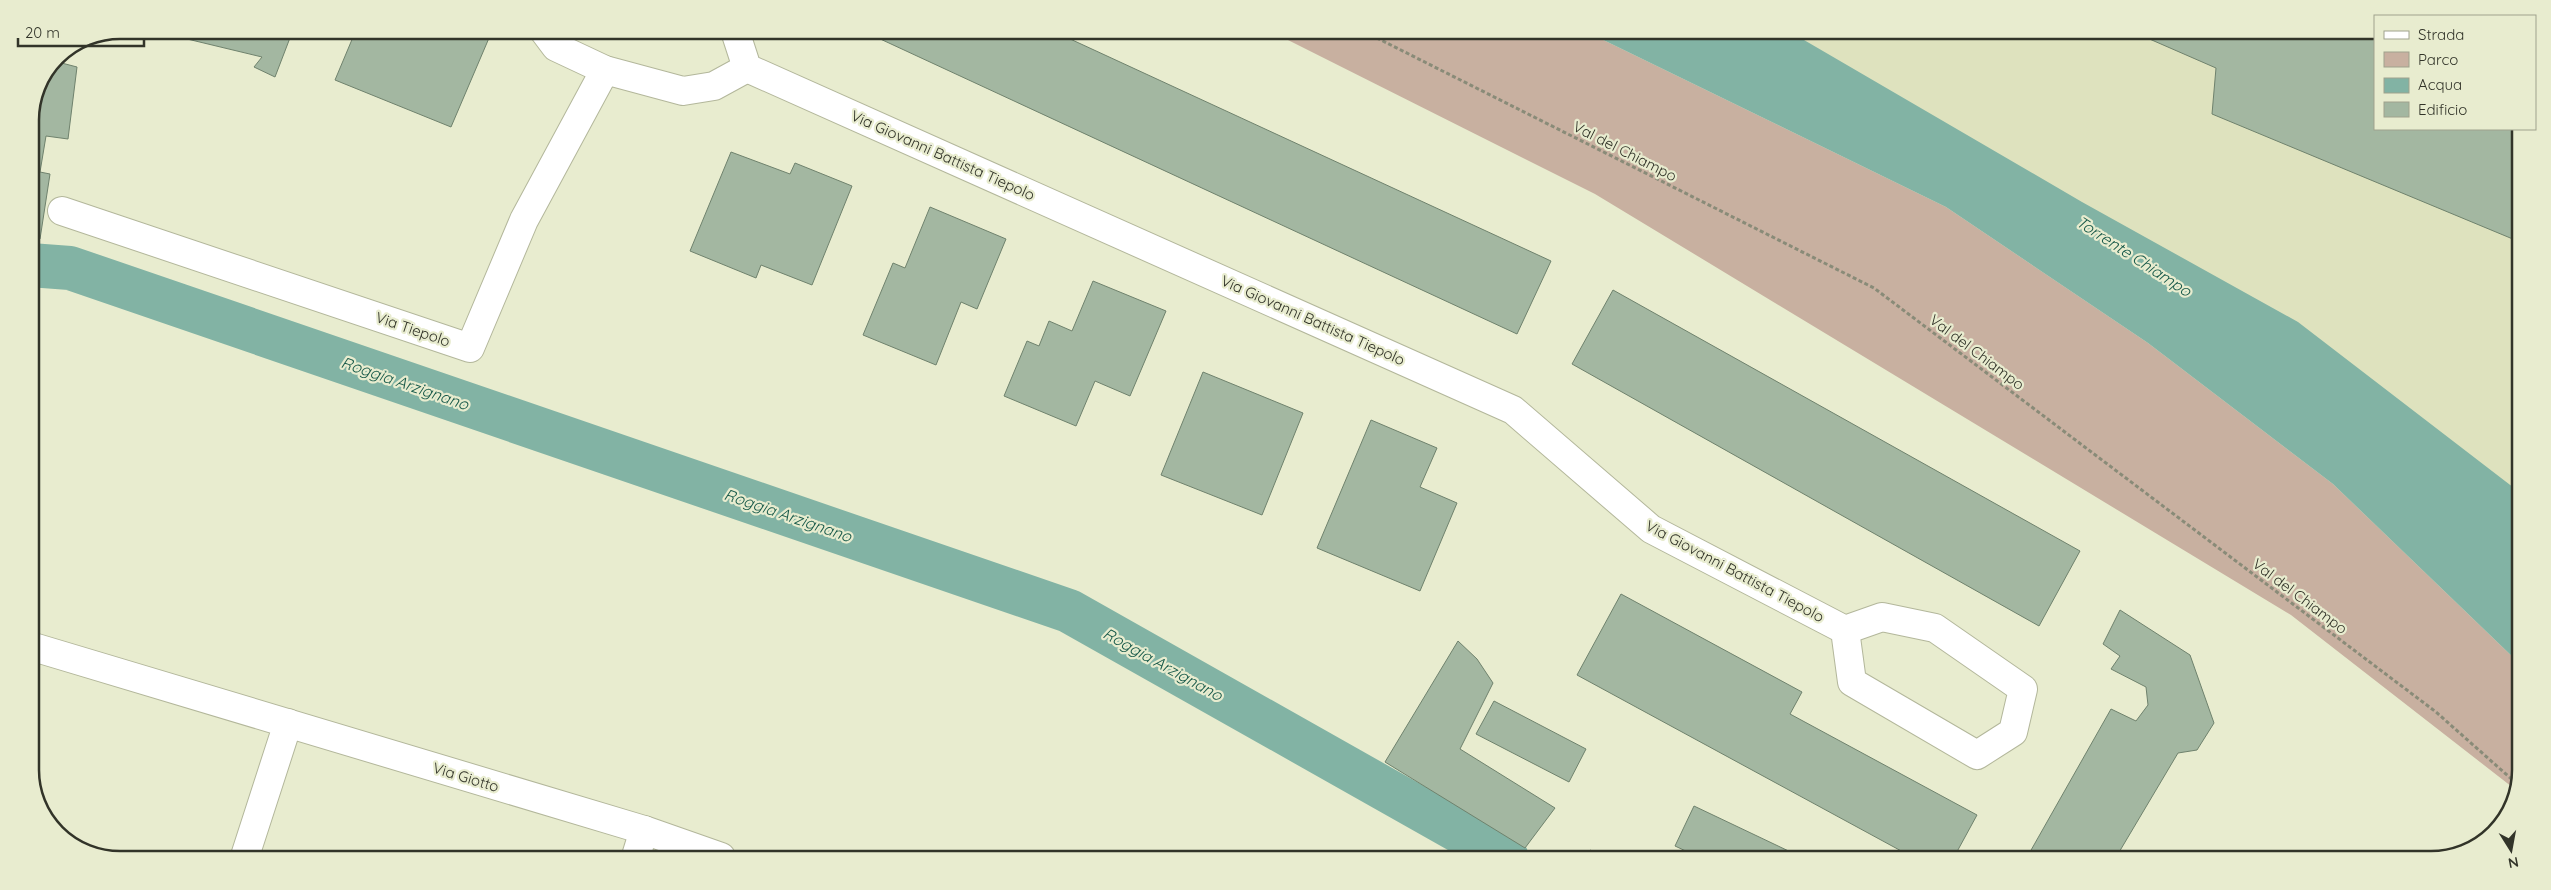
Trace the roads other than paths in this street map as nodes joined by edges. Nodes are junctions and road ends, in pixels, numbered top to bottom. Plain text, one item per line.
1 (550, 39) edge
2 (738, 39) edge
3 (747, 68) junction
4 (605, 70) junction
5 (62, 211) dead end
6 (1845, 630) junction
7 (39, 649) edge
8 (288, 723) junction
9 (644, 830) junction
10 (247, 851) edge
11 (638, 851) edge
12 (704, 851) edge

1 - 4 street
2 - 3 street
3 - 4 street
3 - 6 street, Via Giovanni Battista Tiepolo
4 - 5 street, Via Tiepolo
6 - 6 street
7 - 8 street, Via Giotto
8 - 9 street, Via Giotto
8 - 10 street
9 - 11 street
9 - 12 street, Via Giotto

